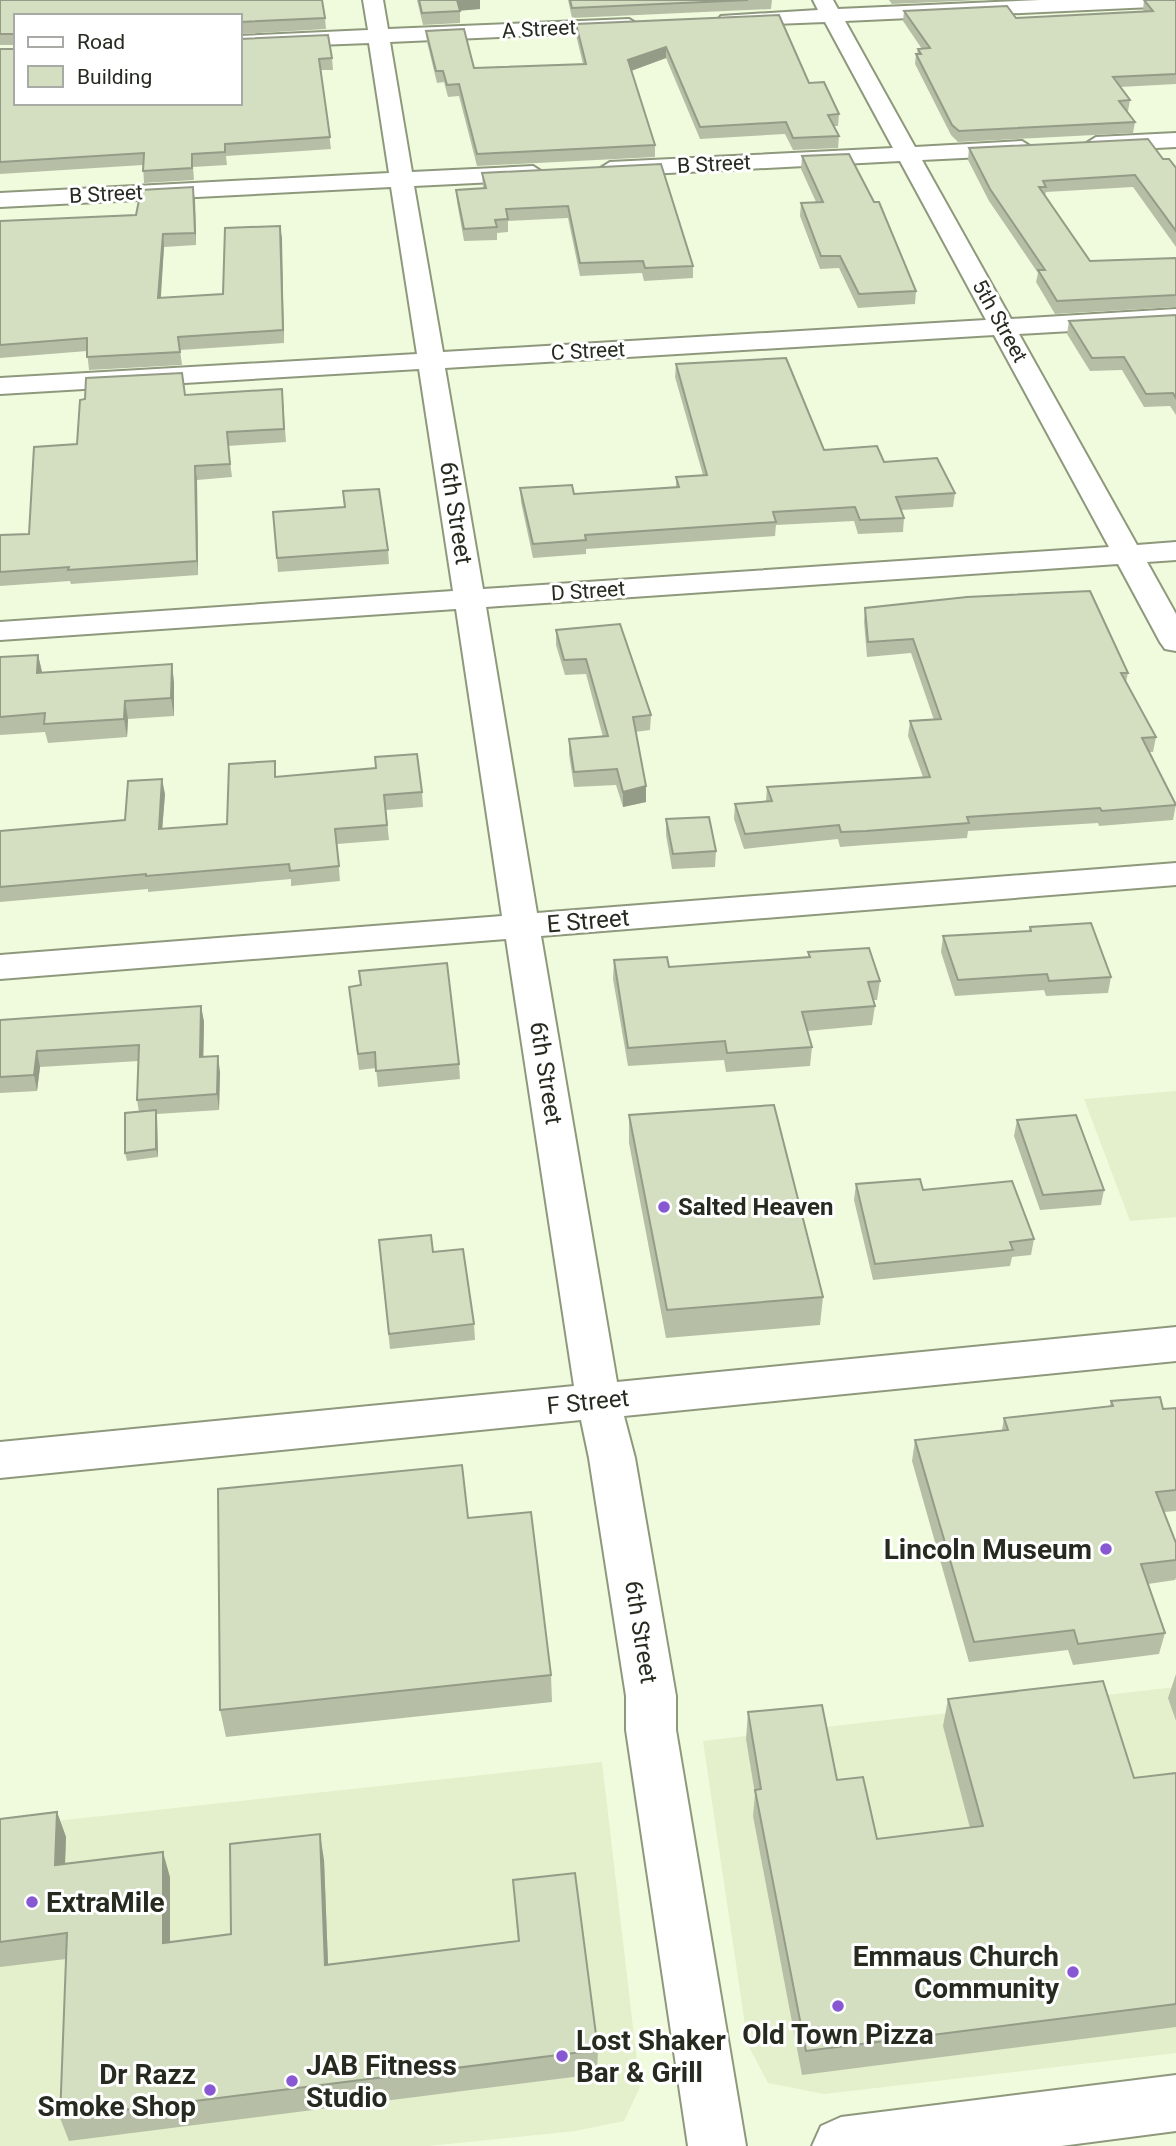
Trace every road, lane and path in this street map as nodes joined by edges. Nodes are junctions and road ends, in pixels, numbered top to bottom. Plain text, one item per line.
1 (373, 0) edge
2 (1174, 0) edge
3 (828, 8) edge
4 (703, 21) edge
5 (647, 24) edge
6 (379, 36) junction
7 (242, 43) edge
8 (1176, 140) edge
9 (1067, 146) edge
10 (1040, 147) edge
11 (908, 154) junction
12 (582, 170) edge
13 (554, 172) edge
14 (402, 179) junction
15 (0, 200) edge
16 (1176, 317) edge
17 (1003, 327) junction
18 (431, 360) junction
19 (0, 386) edge
20 (1176, 551) edge
21 (1128, 554) junction
22 (470, 599) junction
23 (0, 631) edge
24 (1176, 642) edge
25 (1176, 874) edge
26 (522, 926) junction
27 (0, 967) edge
28 (1176, 1344) edge
29 (598, 1401) junction
30 (0, 1460) edge
31 (1176, 2103) edge
32 (717, 2146) edge
33 (841, 2146) edge

1 - 6 street, 6th Street
2 - 3 street
3 - 4 street
3 - 11 street, 5th Street
5 - 6 street, A Street
6 - 7 street, A Street
6 - 14 street, 6th Street
8 - 9 street
10 - 11 street, B Street
11 - 12 street, B Street
11 - 17 street, 5th Street
13 - 14 street, B Street
14 - 15 street, B Street
14 - 18 street, 6th Street
16 - 17 street, C Street
17 - 18 street, C Street
17 - 21 street, 5th Street
18 - 19 street, C Street
18 - 22 street, 6th Street
20 - 21 street, D Street
21 - 22 street, D Street
21 - 24 street, 5th Street
22 - 23 street, D Street
22 - 26 street, 6th Street
25 - 26 street, E Street
26 - 27 street, E Street
26 - 29 street, 6th Street
28 - 29 street, F Street
29 - 30 street, F Street
29 - 32 street, 6th Street
31 - 33 street

